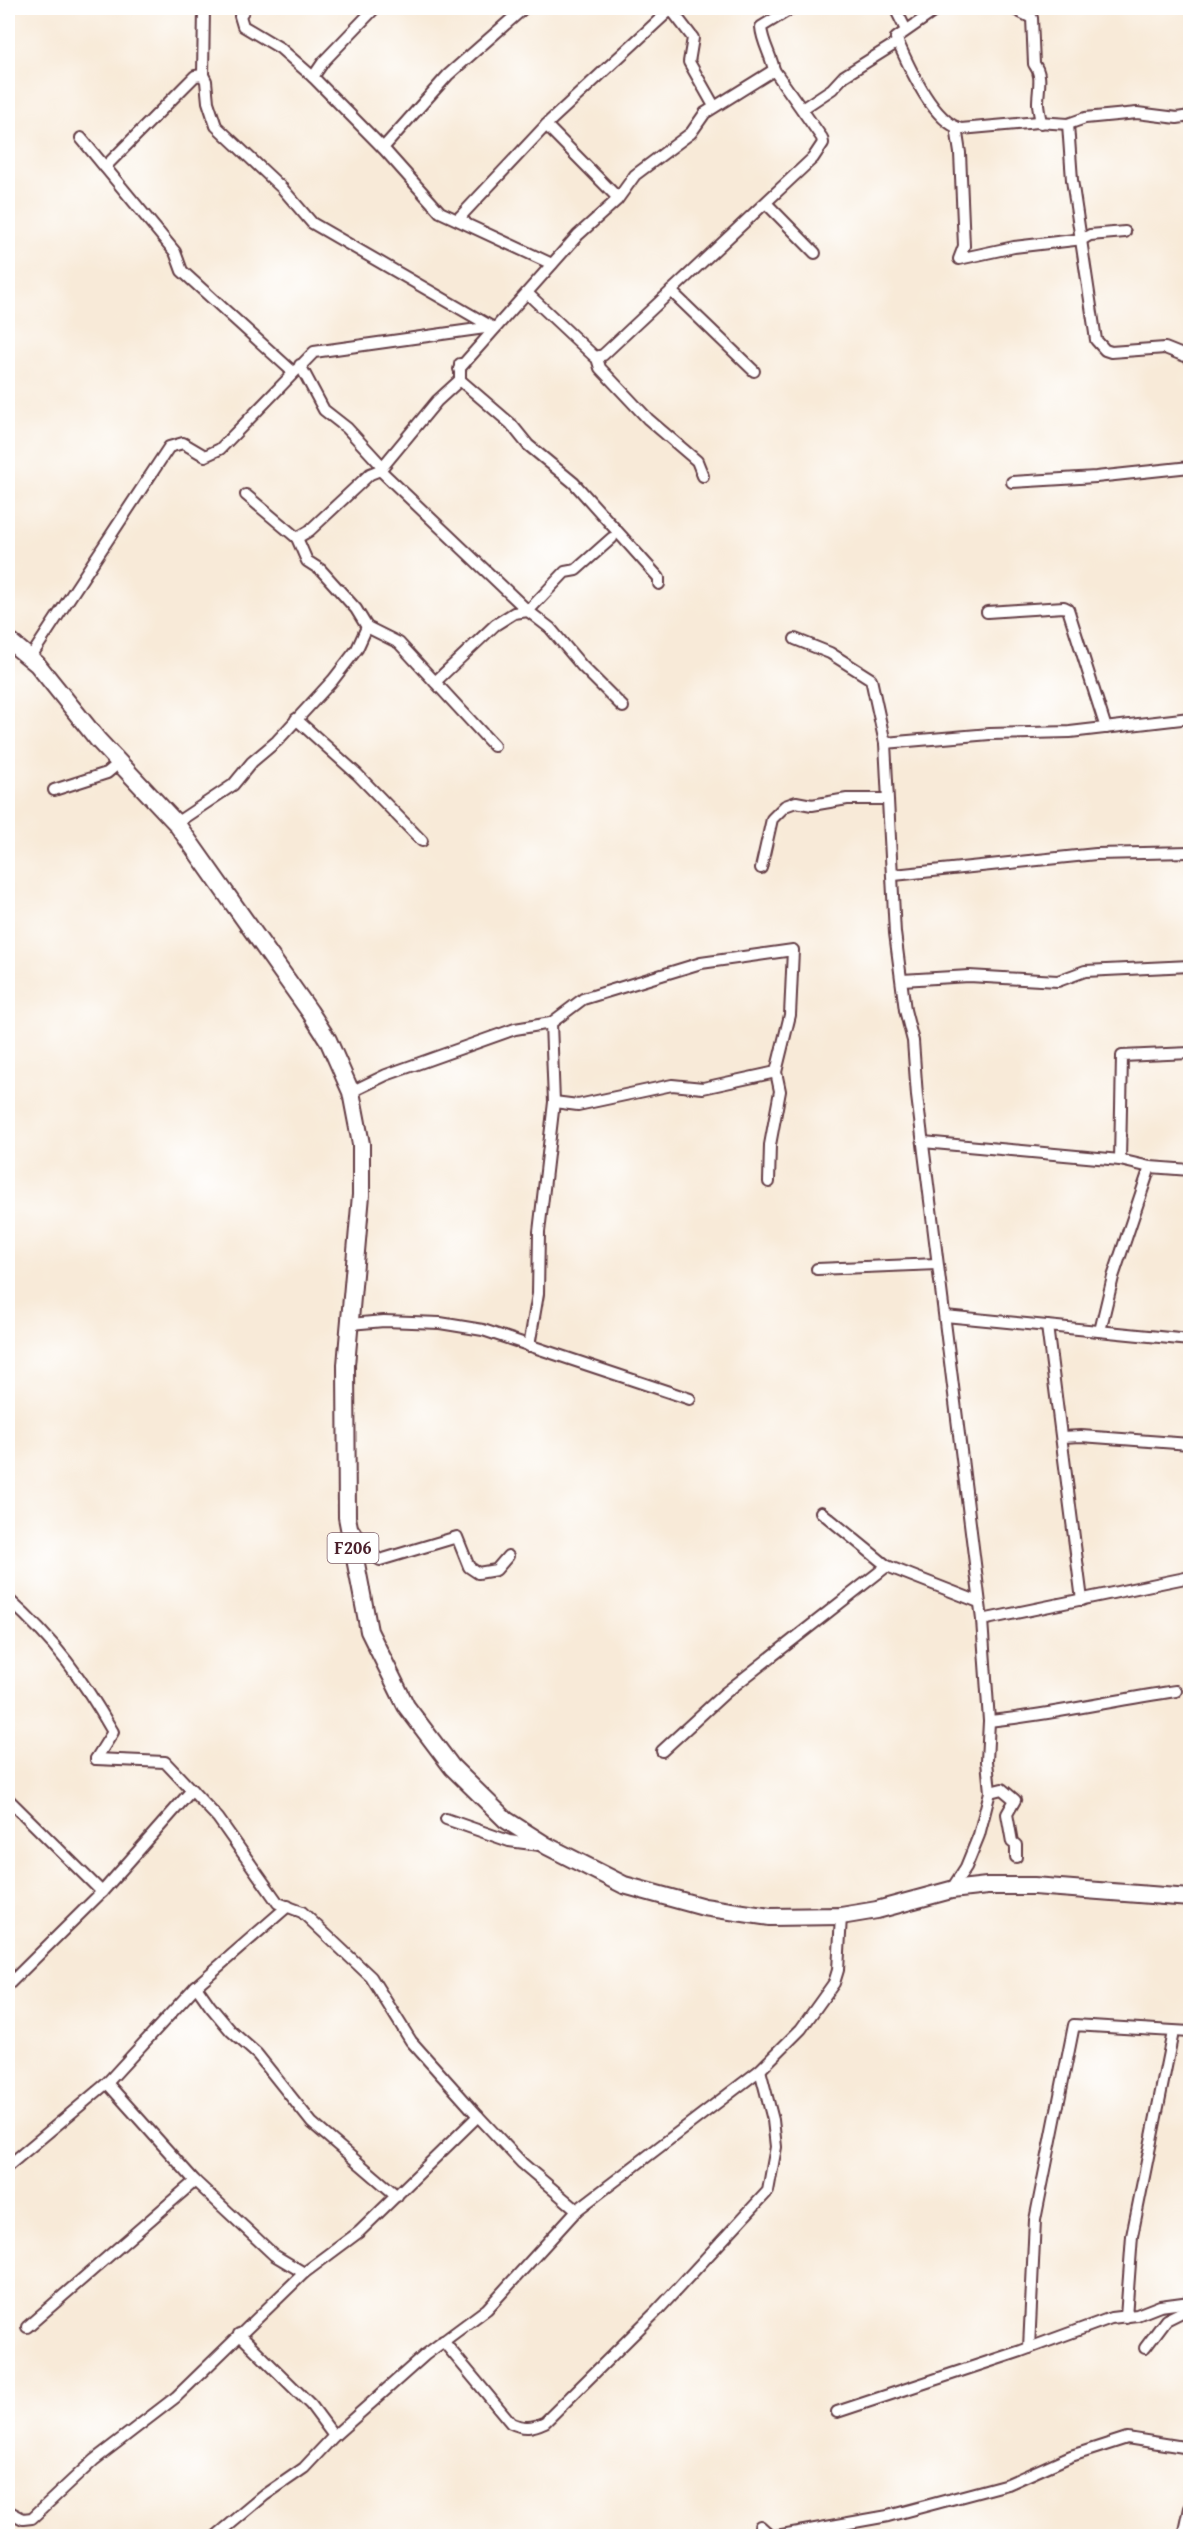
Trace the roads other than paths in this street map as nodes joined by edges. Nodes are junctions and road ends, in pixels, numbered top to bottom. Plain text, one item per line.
1 (204, 8) edge
2 (245, 8) edge
3 (375, 8) edge
4 (524, 8) edge
5 (671, 8) edge
6 (792, 8) edge
7 (896, 8) edge
8 (939, 8) edge
9 (1012, 8) edge
10 (906, 30) junction
11 (898, 42) junction
12 (774, 70) junction
13 (202, 75) junction
14 (313, 77) junction
15 (714, 106) junction
16 (802, 109) junction
17 (1191, 116) edge
18 (1041, 123) junction
19 (1068, 124) junction
20 (546, 125) junction
21 (956, 127) junction
22 (81, 138) dead end
23 (383, 147) junction
24 (105, 167) junction
25 (618, 198) junction
26 (766, 203) junction
27 (1125, 232) dead end
28 (1083, 239) junction
29 (815, 253) dead end
30 (552, 264) junction
31 (671, 291) junction
32 (527, 293) junction
33 (492, 327) junction
34 (597, 358) junction
35 (1191, 358) edge
36 (296, 368) junction
37 (754, 371) dead end
38 (459, 375) junction
39 (1191, 467) edge
40 (381, 468) junction
41 (703, 476) dead end
42 (1012, 482) dead end
43 (246, 495) dead end
44 (297, 538) junction
45 (612, 538) dead end
46 (659, 584) dead end
47 (528, 611) junction
48 (987, 612) dead end
49 (367, 627) junction
50 (795, 639) dead end
51 (8, 640) edge
52 (30, 658) junction
53 (435, 682) junction
54 (623, 707) dead end
55 (1191, 718) edge
56 (296, 719) junction
57 (1106, 728) junction
58 (885, 743) junction
59 (494, 746) dead end
60 (119, 763) junction
61 (54, 790) dead end
62 (886, 799) junction
63 (176, 823) junction
64 (422, 841) dead end
65 (1191, 852) edge
66 (760, 868) dead end
67 (894, 875) junction
68 (1191, 966) edge
69 (902, 980) junction
70 (551, 1023) junction
71 (1191, 1053) edge
72 (776, 1072) junction
73 (351, 1092) junction
74 (554, 1102) junction
75 (924, 1142) junction
76 (1120, 1160) junction
77 (1150, 1167) junction
78 (1191, 1170) edge
79 (769, 1182) dead end
80 (937, 1264) junction
81 (817, 1269) dead end
82 (945, 1316) junction
83 (350, 1324) junction
84 (1047, 1326) junction
85 (1100, 1331) junction
86 (1191, 1340) edge
87 (529, 1347) junction
88 (690, 1399) dead end
89 (1062, 1437) junction
90 (1191, 1444) edge
91 (821, 1512) dead end
92 (346, 1516) junction
93 (508, 1556) dead end
94 (887, 1566) junction
95 (1191, 1577) edge
96 (8, 1599) edge
97 (1082, 1600) junction
98 (979, 1602) junction
99 (982, 1620) junction
100 (1176, 1691) dead end
101 (989, 1721) junction
102 (662, 1751) dead end
103 (192, 1790) junction
104 (990, 1792) junction
105 (8, 1799) edge
106 (446, 1819) dead end
107 (547, 1846) junction
108 (1016, 1857) dead end
109 (951, 1890) junction
110 (102, 1892) junction
111 (1191, 1898) edge
112 (288, 1906) junction
113 (841, 1916) junction
114 (8, 1984) edge
115 (196, 1986) junction
116 (1173, 2032) junction
117 (1191, 2032) edge
118 (760, 2070) junction
119 (107, 2083) junction
120 (478, 2116) junction
121 (8, 2166) edge
122 (195, 2181) junction
123 (397, 2196) junction
124 (578, 2210) junction
125 (304, 2272) junction
126 (1191, 2302) edge
127 (1191, 2308) edge
128 (1126, 2317) junction
129 (27, 2327) dead end
130 (239, 2334) junction
131 (443, 2341) junction
132 (1029, 2348) junction
133 (1145, 2348) dead end
134 (837, 2412) dead end
135 (334, 2436) junction
136 (1191, 2448) edge
137 (926, 2504) junction
138 (1191, 2508) edge
139 (8, 2511) edge
140 (230, 2525) junction
141 (760, 2526) dead end
142 (216, 2536) edge
143 (231, 2536) edge
144 (771, 2536) edge
145 (776, 2536) edge
146 (812, 2536) edge
147 (1184, 2536) edge

1 - 13 street
2 - 14 street
3 - 14 street
4 - 23 street
5 - 15 street
5 - 20 street
6 - 12 street
7 - 10 street
8 - 10 street
9 - 18 street
10 - 11 street
11 - 16 street
11 - 21 street
12 - 15 street
12 - 16 street
13 - 24 street
13 - 33 street
14 - 23 street
15 - 25 street
16 - 26 street
17 - 19 street
18 - 19 street
18 - 21 street
19 - 28 street
20 - 25 street
20 - 30 street
21 - 28 street
22 - 24 street
23 - 30 street
24 - 36 street
25 - 32 street
26 - 29 street
26 - 31 street
27 - 28 street
28 - 35 street
30 - 33 street
31 - 34 street
31 - 37 street
32 - 34 street
32 - 38 street
33 - 36 street
33 - 38 street
34 - 41 street
36 - 40 street
36 - 52 street
38 - 40 street
38 - 46 street
39 - 42 street
40 - 44 street
40 - 47 street
43 - 44 street
44 - 49 street
45 - 47 street
47 - 53 street
47 - 54 street
48 - 57 street
49 - 53 street
49 - 56 street
50 - 58 street
51 - 52 main road, F206
52 - 60 main road, F206
53 - 59 street
55 - 57 street
56 - 63 street
56 - 64 street
57 - 58 street
58 - 62 street
60 - 61 street
60 - 63 main road, F206
62 - 66 street
62 - 67 street
63 - 73 main road, F206
65 - 67 street
67 - 69 street
68 - 69 street
69 - 75 street
70 - 72 street
70 - 73 street
70 - 74 street
71 - 76 street
72 - 74 street
72 - 79 street
73 - 83 main road, F206
74 - 87 street
75 - 76 street
75 - 80 street
76 - 77 street
77 - 78 street
77 - 85 street
80 - 81 street
80 - 82 street
82 - 84 street
82 - 98 street
83 - 87 street
83 - 92 main road, F206
84 - 85 street
84 - 89 street
85 - 86 street
87 - 88 street
89 - 90 street
89 - 97 street
91 - 94 street
92 - 93 street
92 - 107 main road, F206
94 - 98 street
94 - 102 street
95 - 97 street
96 - 103 street
97 - 99 street
98 - 99 street
99 - 101 street
100 - 101 street
101 - 104 street
103 - 110 street
103 - 112 street
104 - 108 street
104 - 109 street
105 - 110 street
106 - 107 street
107 - 113 main road, F206
109 - 111 main road, F206
109 - 113 main road, F206
110 - 114 street
112 - 115 street
112 - 120 street
113 - 118 street
115 - 119 street
115 - 123 street
116 - 117 street
116 - 128 street
116 - 132 street
118 - 124 street
118 - 131 street
119 - 121 street
119 - 122 street
120 - 123 street
120 - 124 street
122 - 125 street
122 - 129 street
123 - 125 street
124 - 131 street
125 - 130 street
126 - 128 street
127 - 133 street
128 - 132 street
130 - 135 street
130 - 139 street
131 - 135 street
132 - 134 street
135 - 140 street
136 - 137 street
137 - 145 street
137 - 146 street
138 - 147 street
140 - 142 street
140 - 143 street
141 - 144 street

